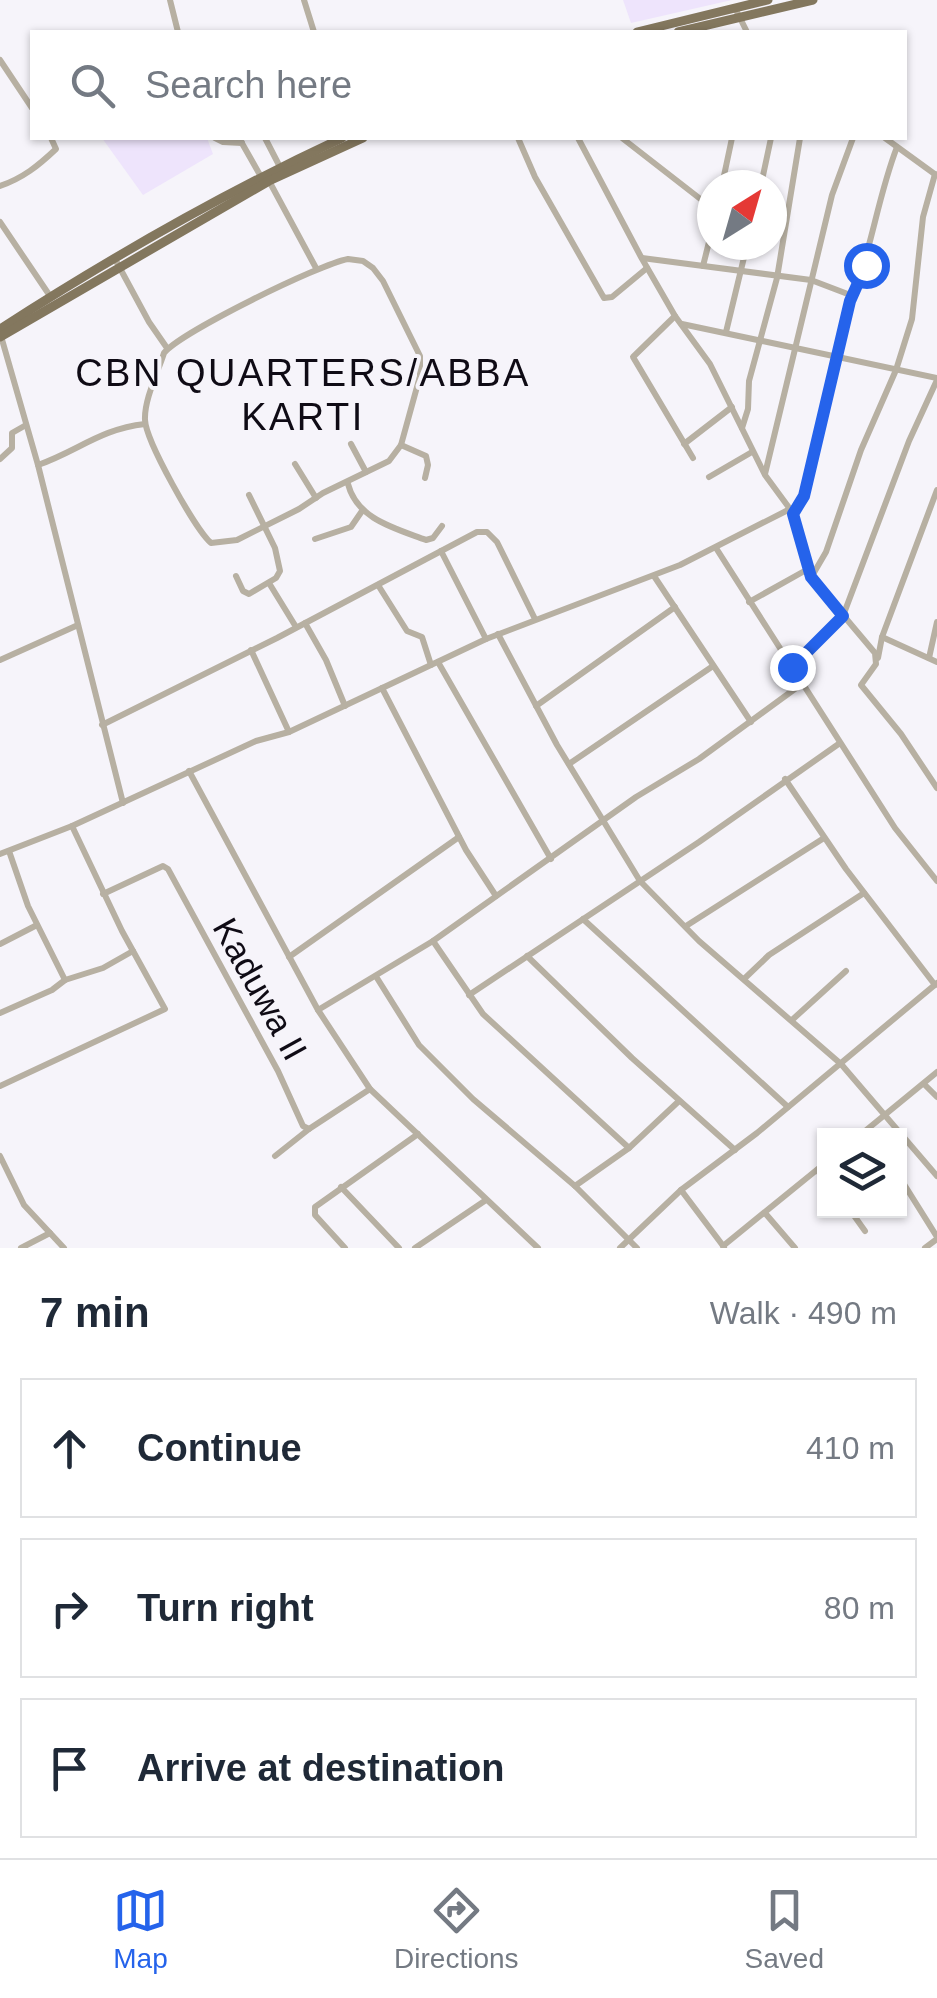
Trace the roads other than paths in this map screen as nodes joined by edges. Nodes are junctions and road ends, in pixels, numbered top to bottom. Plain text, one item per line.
1 (304, 0) edge
2 (768, 0) edge
3 (814, 0) edge
4 (168, 2) edge
5 (737, 13) junction
6 (177, 30) edge
7 (313, 30) edge
8 (648, 30) edge
9 (684, 30) edge
10 (746, 30) edge
11 (0, 60) edge
12 (30, 105) edge
13 (52, 140) edge
14 (241, 140) edge
15 (266, 140) edge
16 (338, 140) edge
17 (358, 140) edge
18 (519, 140) edge
19 (579, 140) edge
20 (625, 140) edge
21 (732, 140) edge
22 (771, 140) edge
23 (800, 140) edge
24 (852, 140) edge
25 (888, 140) edge
26 (897, 147) junction
27 (280, 166) junction
28 (725, 170) edge
29 (764, 170) edge
30 (936, 175) edge
31 (265, 177) junction
32 (0, 186) edge
33 (697, 196) edge
34 (0, 222) edge
35 (640, 258) junction
36 (705, 260) edge
37 (743, 260) edge
38 (117, 263) junction
39 (704, 266) junction
40 (316, 268) junction
41 (647, 268) junction
42 (741, 270) junction
43 (777, 278) junction
44 (811, 280) junction
45 (50, 296) junction
46 (853, 296) junction
47 (675, 316) junction
48 (681, 324) junction
49 (726, 332) junction
50 (0, 335) edge
51 (759, 340) junction
52 (168, 348) junction
53 (796, 349) junction
54 (836, 358) junction
55 (896, 370) junction
56 (937, 379) edge
57 (732, 406) junction
58 (145, 424) junction
59 (26, 425) junction
60 (741, 429) junction
61 (351, 444) dead end
62 (684, 444) junction
63 (400, 446) junction
64 (752, 452) junction
65 (693, 458) dead end
66 (0, 459) edge
67 (295, 464) dead end
68 (38, 465) junction
69 (366, 472) junction
70 (765, 476) junction
71 (425, 478) dead end
72 (708, 478) dead end
73 (348, 484) junction
74 (937, 490) edge
75 (249, 495) dead end
76 (316, 498) junction
77 (792, 511) junction
78 (362, 512) junction
79 (263, 525) junction
80 (442, 526) dead end
81 (314, 540) dead end
82 (716, 548) junction
83 (441, 551) junction
84 (810, 573) junction
85 (236, 576) dead end
86 (654, 576) junction
87 (269, 583) junction
88 (378, 585) junction
89 (750, 602) junction
90 (675, 607) junction
91 (843, 616) junction
92 (534, 619) junction
93 (937, 622) edge
94 (305, 623) junction
95 (78, 624) junction
96 (296, 628) junction
97 (498, 634) junction
98 (882, 636) junction
99 (486, 638) junction
100 (251, 650) junction
101 (878, 659) junction
102 (0, 660) edge
103 (933, 660) edge
104 (435, 664) junction
105 (713, 666) junction
106 (792, 667) junction
107 (803, 684) junction
108 (382, 688) junction
109 (345, 706) junction
110 (536, 706) junction
111 (751, 722) junction
112 (102, 724) junction
113 (289, 732) junction
114 (840, 742) junction
115 (568, 764) junction
116 (189, 771) junction
117 (785, 779) junction
118 (937, 788) edge
119 (123, 803) junction
120 (603, 823) junction
121 (72, 826) junction
122 (459, 837) junction
123 (824, 838) junction
124 (9, 850) junction
125 (0, 854) edge
126 (551, 859) junction
127 (640, 880) junction
128 (937, 881) edge
129 (864, 893) junction
130 (104, 894) junction
131 (496, 896) junction
132 (583, 919) junction
133 (36, 925) junction
134 (685, 926) junction
135 (434, 941) junction
136 (0, 944) edge
137 (133, 951) junction
138 (290, 956) junction
139 (527, 956) junction
140 (846, 971) dead end
141 (377, 978) junction
142 (744, 979) junction
143 (66, 980) junction
144 (936, 984) edge
145 (469, 995) junction
146 (318, 1010) junction
147 (0, 1013) edge
148 (792, 1020) junction
149 (840, 1064) junction
150 (937, 1072) edge
151 (924, 1083) junction
152 (0, 1086) edge
153 (370, 1089) junction
154 (937, 1097) edge
155 (678, 1100) junction
156 (788, 1107) junction
157 (885, 1114) junction
158 (868, 1128) edge
159 (309, 1129) junction
160 (418, 1134) junction
161 (629, 1148) junction
162 (735, 1150) junction
163 (0, 1156) edge
164 (275, 1156) dead end
165 (817, 1170) edge
166 (937, 1176) edge
167 (575, 1186) junction
168 (341, 1188) junction
169 (907, 1189) edge
170 (680, 1190) junction
171 (486, 1200) junction
172 (765, 1212) junction
173 (856, 1218) edge
174 (866, 1231) dead end
175 (50, 1233) junction
176 (937, 1238) edge
177 (631, 1239) junction
178 (531, 1246) edge
179 (724, 1247) edge
180 (22, 1248) edge
181 (64, 1248) edge
182 (344, 1248) edge
183 (399, 1248) edge
184 (415, 1248) edge
185 (620, 1248) edge
186 (637, 1248) edge
187 (796, 1248) edge
188 (925, 1248) edge

1 - 7 street
2 - 5 main road
3 - 5 main road
4 - 6 street
5 - 8 main road
5 - 9 main road
5 - 10 street
11 - 12 street
13 - 32 street
14 - 31 street
15 - 27 street
16 - 27 main road
17 - 31 main road
18 - 41 street
19 - 35 street
20 - 33 street
21 - 28 street
22 - 29 street
23 - 43 street
24 - 44 street
25 - 26 street
26 - 30 street
26 - 46 street
27 - 31 main road
30 - 55 street
31 - 38 main road
31 - 40 street
34 - 45 street
35 - 39 street
35 - 41 street
36 - 39 street
37 - 42 street
38 - 45 main road
38 - 50 main road
38 - 52 street
39 - 42 street
40 - 52 street
40 - 63 street
41 - 47 street
42 - 43 street
42 - 49 street
43 - 44 street
43 - 51 street
44 - 46 street
44 - 53 street
45 - 50 main road
46 - 54 street
47 - 48 street
47 - 62 street
48 - 49 street
48 - 57 street
49 - 51 street
50 - 59 street
51 - 53 street
51 - 60 street
52 - 58 street
53 - 54 street
53 - 70 street
54 - 55 street
54 - 77 street
55 - 56 street
55 - 84 street
56 - 91 street
57 - 60 street
57 - 62 street
58 - 68 street
58 - 79 street
59 - 66 street
59 - 68 street
60 - 64 street
61 - 69 street
62 - 65 street
63 - 69 street
63 - 71 street
64 - 70 street
64 - 72 street
67 - 76 street
68 - 95 street
69 - 73 street
70 - 77 street
73 - 76 street
73 - 78 street
74 - 98 street
75 - 79 street
76 - 79 street
77 - 82 street
77 - 84 street
78 - 80 street
78 - 81 street
79 - 87 street
82 - 86 street
82 - 89 street
83 - 88 street
83 - 92 street
83 - 99 street
84 - 89 street
84 - 91 street
85 - 87 street
86 - 90 street
86 - 92 street
87 - 96 street
88 - 94 street
88 - 104 street
89 - 106 street
90 - 105 street
90 - 110 street
91 - 101 street
91 - 106 street
92 - 97 street
93 - 103 street
94 - 96 street
94 - 109 street
95 - 102 street
95 - 112 street
96 - 100 street
97 - 99 street
97 - 110 street
98 - 101 street
98 - 103 street
99 - 104 street
100 - 112 street
100 - 113 street
101 - 118 street
104 - 108 street
104 - 126 street
105 - 111 street
105 - 115 street
106 - 107 street
107 - 111 street
107 - 114 street
108 - 109 street
108 - 122 street
109 - 113 street
110 - 115 street
111 - 120 street
112 - 119 street
113 - 116 street
114 - 117 street
114 - 128 street
115 - 120 street
116 - 119 street
116 - 138 street
117 - 123 street
117 - 127 street
119 - 121 street
120 - 126 street
120 - 127 street
121 - 124 street
121 - 130 street
122 - 131 street
122 - 138 street
123 - 129 street
123 - 134 street
124 - 125 street
124 - 133 street
126 - 131 street
127 - 132 street
127 - 134 street
129 - 142 street
129 - 144 street
130 - 137 street
130 - 159 street, Kaduwa II
131 - 135 street
132 - 139 street
132 - 156 street
133 - 136 street
133 - 143 street
134 - 142 street
135 - 141 street
135 - 145 street
137 - 143 street
137 - 152 street
138 - 146 street
139 - 145 street
139 - 155 street
140 - 148 street
141 - 146 street
141 - 167 street
142 - 148 street
143 - 147 street
144 - 149 street
145 - 161 street
146 - 153 street
148 - 149 street
149 - 156 street
149 - 157 street
150 - 151 street
151 - 154 street
151 - 157 street
153 - 159 street
153 - 160 street
155 - 161 street
155 - 162 street
156 - 162 street
157 - 158 street
157 - 166 street
159 - 164 street
160 - 168 street
160 - 171 street
161 - 167 street
162 - 170 street
163 - 175 street
165 - 172 street
167 - 177 street
168 - 182 street
168 - 183 street
169 - 176 street
170 - 177 street
170 - 179 street
171 - 178 street
171 - 184 street
172 - 179 street
172 - 187 street
173 - 174 street
175 - 180 street
175 - 181 street
176 - 188 street
177 - 185 street
177 - 186 street

